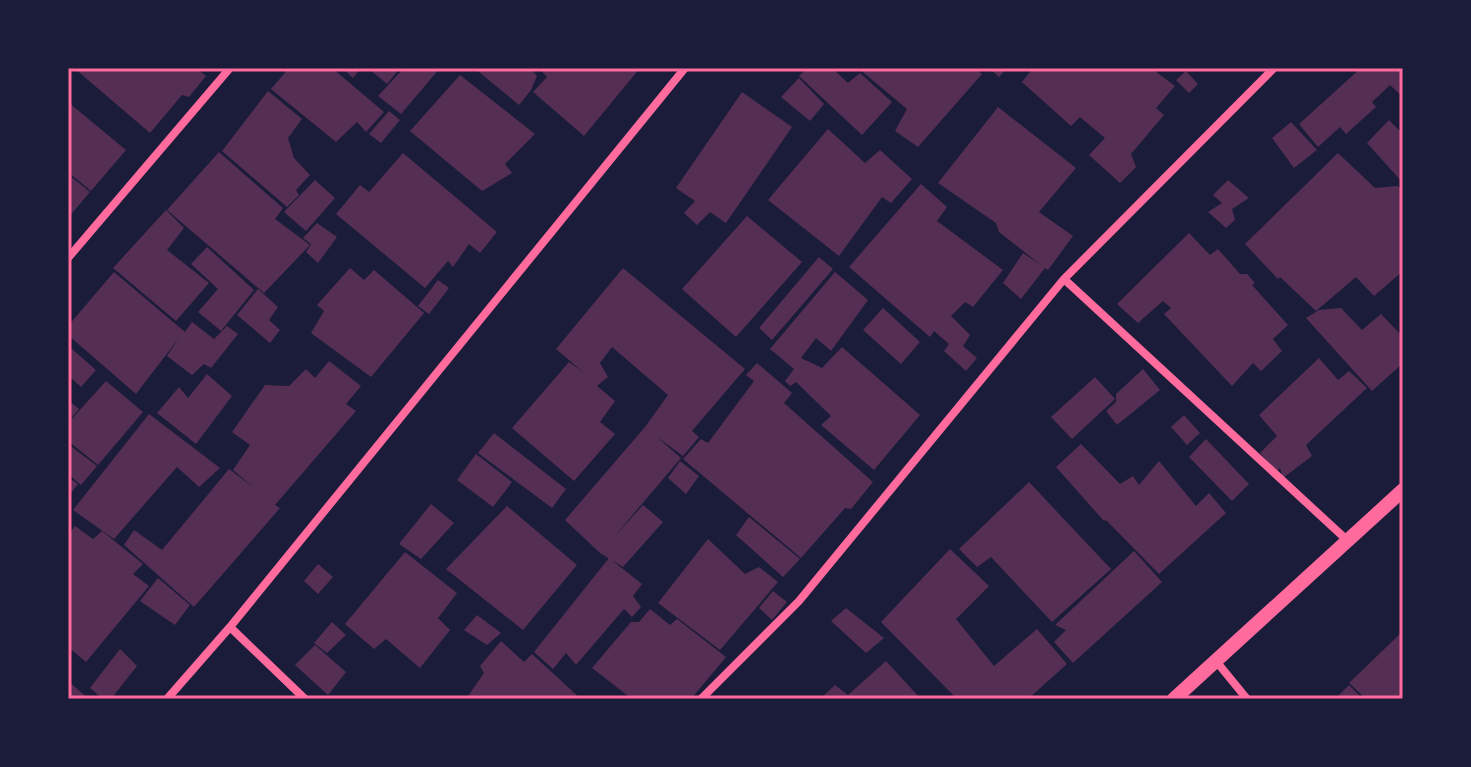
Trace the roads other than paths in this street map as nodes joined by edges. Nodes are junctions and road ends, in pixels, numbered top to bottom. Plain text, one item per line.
1 (230, 68) edge
2 (685, 68) edge
3 (1274, 68) edge
4 (68, 258) edge
5 (1064, 279) junction
6 (1403, 490) edge
7 (1348, 541) junction
8 (230, 627) junction
9 (1216, 661) junction
10 (167, 699) edge
11 (305, 699) edge
12 (701, 699) edge
13 (1174, 699) edge
14 (1247, 699) edge

1 - 4 street
2 - 8 street
3 - 5 street
5 - 7 street
5 - 12 street
6 - 7 street
7 - 9 street
8 - 10 street
8 - 11 street
9 - 13 street
9 - 14 street

